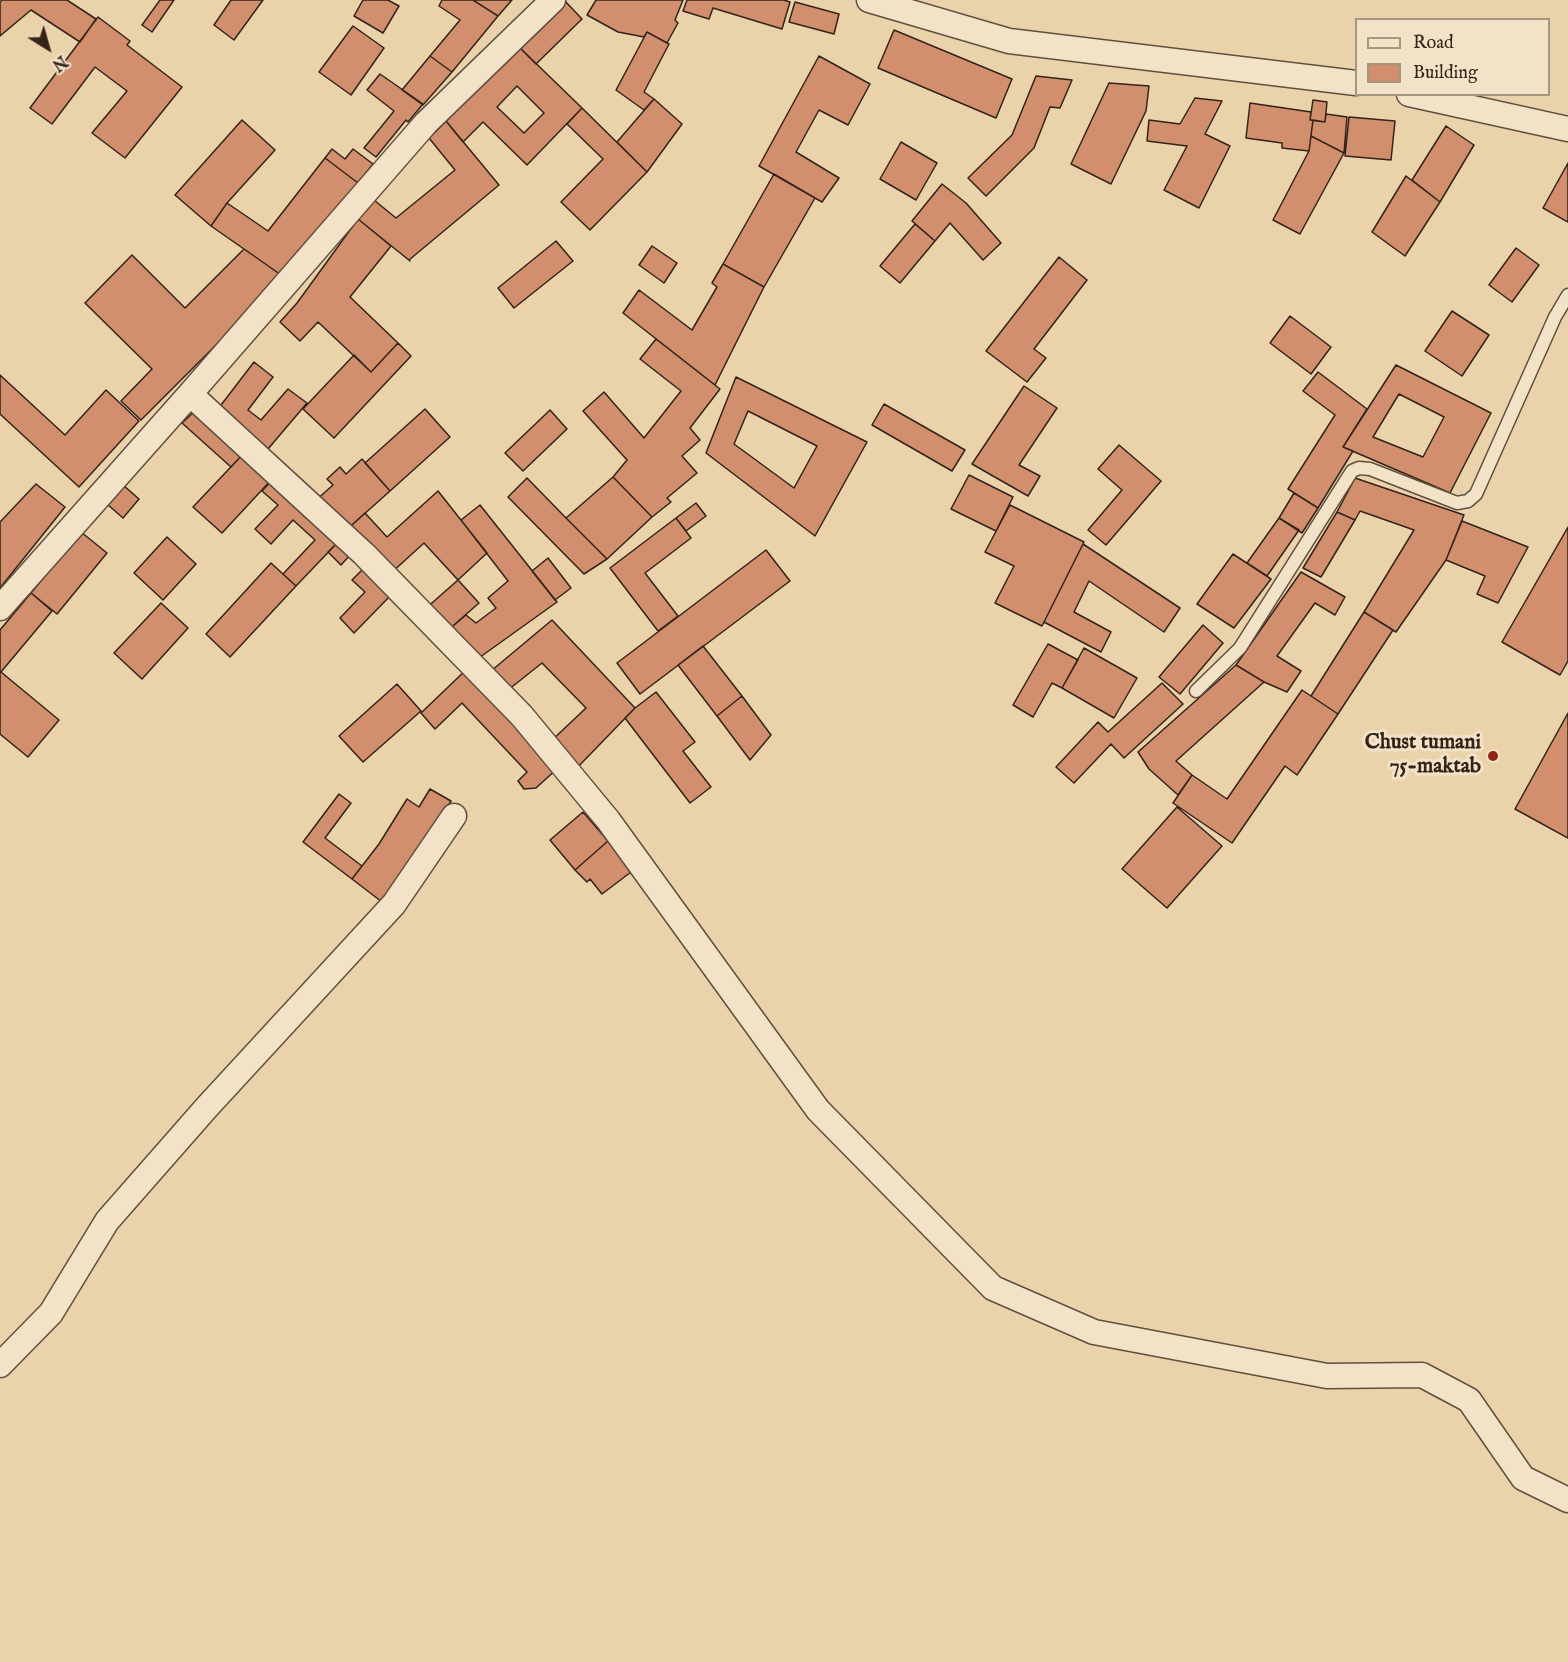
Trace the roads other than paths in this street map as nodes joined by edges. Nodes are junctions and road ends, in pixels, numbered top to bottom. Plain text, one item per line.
1 (553, 0) edge
2 (869, 0) edge
3 (1355, 83) edge
4 (1418, 96) edge
5 (1568, 129) edge
6 (1568, 295) edge
7 (190, 394) junction
8 (0, 608) edge
9 (1196, 692) dead end
10 (454, 816) dead end
11 (0, 1365) edge
12 (1568, 1500) edge

1 - 7 street
2 - 3 street
4 - 5 street
6 - 9 lane
7 - 8 street
7 - 12 street
10 - 11 street

